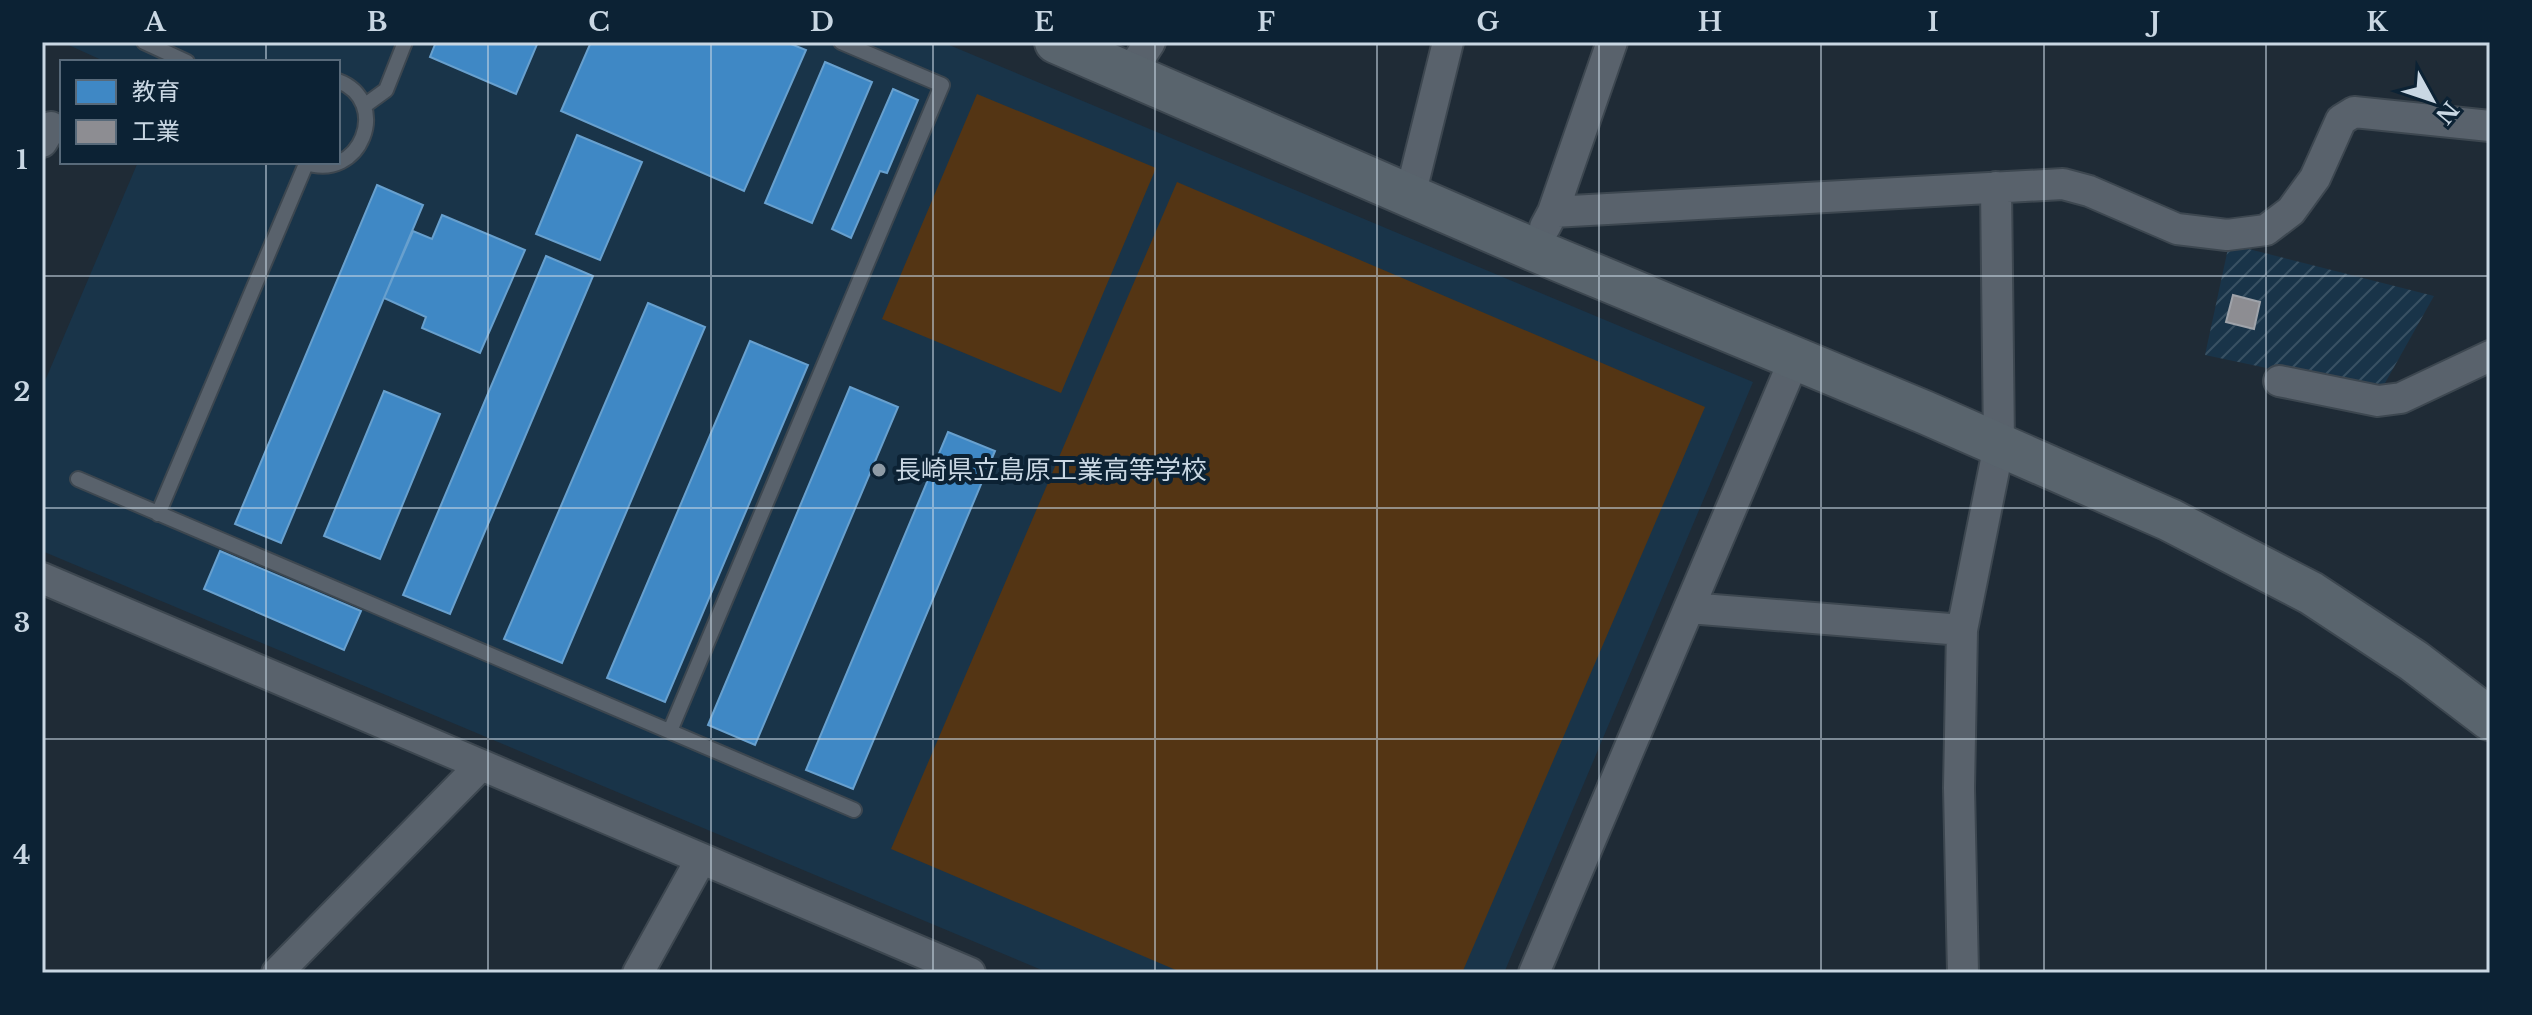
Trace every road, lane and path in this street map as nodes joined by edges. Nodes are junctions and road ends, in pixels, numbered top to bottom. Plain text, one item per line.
1 (144, 42) edge
2 (405, 42) edge
3 (841, 42) edge
4 (1056, 42) edge
5 (1448, 42) edge
6 (1612, 42) edge
7 (1140, 58) edge
8 (183, 60) edge
9 (340, 82) edge
10 (364, 106) junction
11 (2490, 126) edge
12 (340, 162) edge
13 (305, 164) edge
14 (310, 164) edge
15 (336, 164) edge
16 (1996, 187) junction
17 (1410, 196) junction
18 (1553, 212) junction
19 (1532, 249) junction
20 (2490, 356) edge
21 (1795, 358) junction
22 (2279, 381) dead end
23 (1999, 445) junction
24 (78, 479) dead end
25 (158, 514) junction
26 (46, 585) edge
27 (1689, 608) junction
28 (1962, 630) junction
29 (2490, 719) edge
30 (670, 731) junction
31 (481, 765) junction
32 (854, 810) dead end
33 (701, 859) junction
34 (277, 973) edge
35 (638, 973) edge
36 (970, 973) edge
37 (1534, 973) edge
38 (1963, 973) edge

1 - 8 lane
2 - 10 lane
3 - 30 lane
4 - 7 street
5 - 17 street
6 - 18 street
7 - 17 street
9 - 10 lane
10 - 12 lane
11 - 16 street
13 - 25 lane
14 - 15 lane
16 - 18 street
16 - 23 street
17 - 19 street
18 - 19 street
19 - 21 street
20 - 22 street
21 - 23 street
21 - 27 street
23 - 28 street
23 - 29 street
24 - 25 lane
25 - 30 lane
26 - 31 street
27 - 28 street
27 - 37 street
28 - 38 street
30 - 32 lane
31 - 33 street
31 - 34 street
33 - 35 street
33 - 36 street

